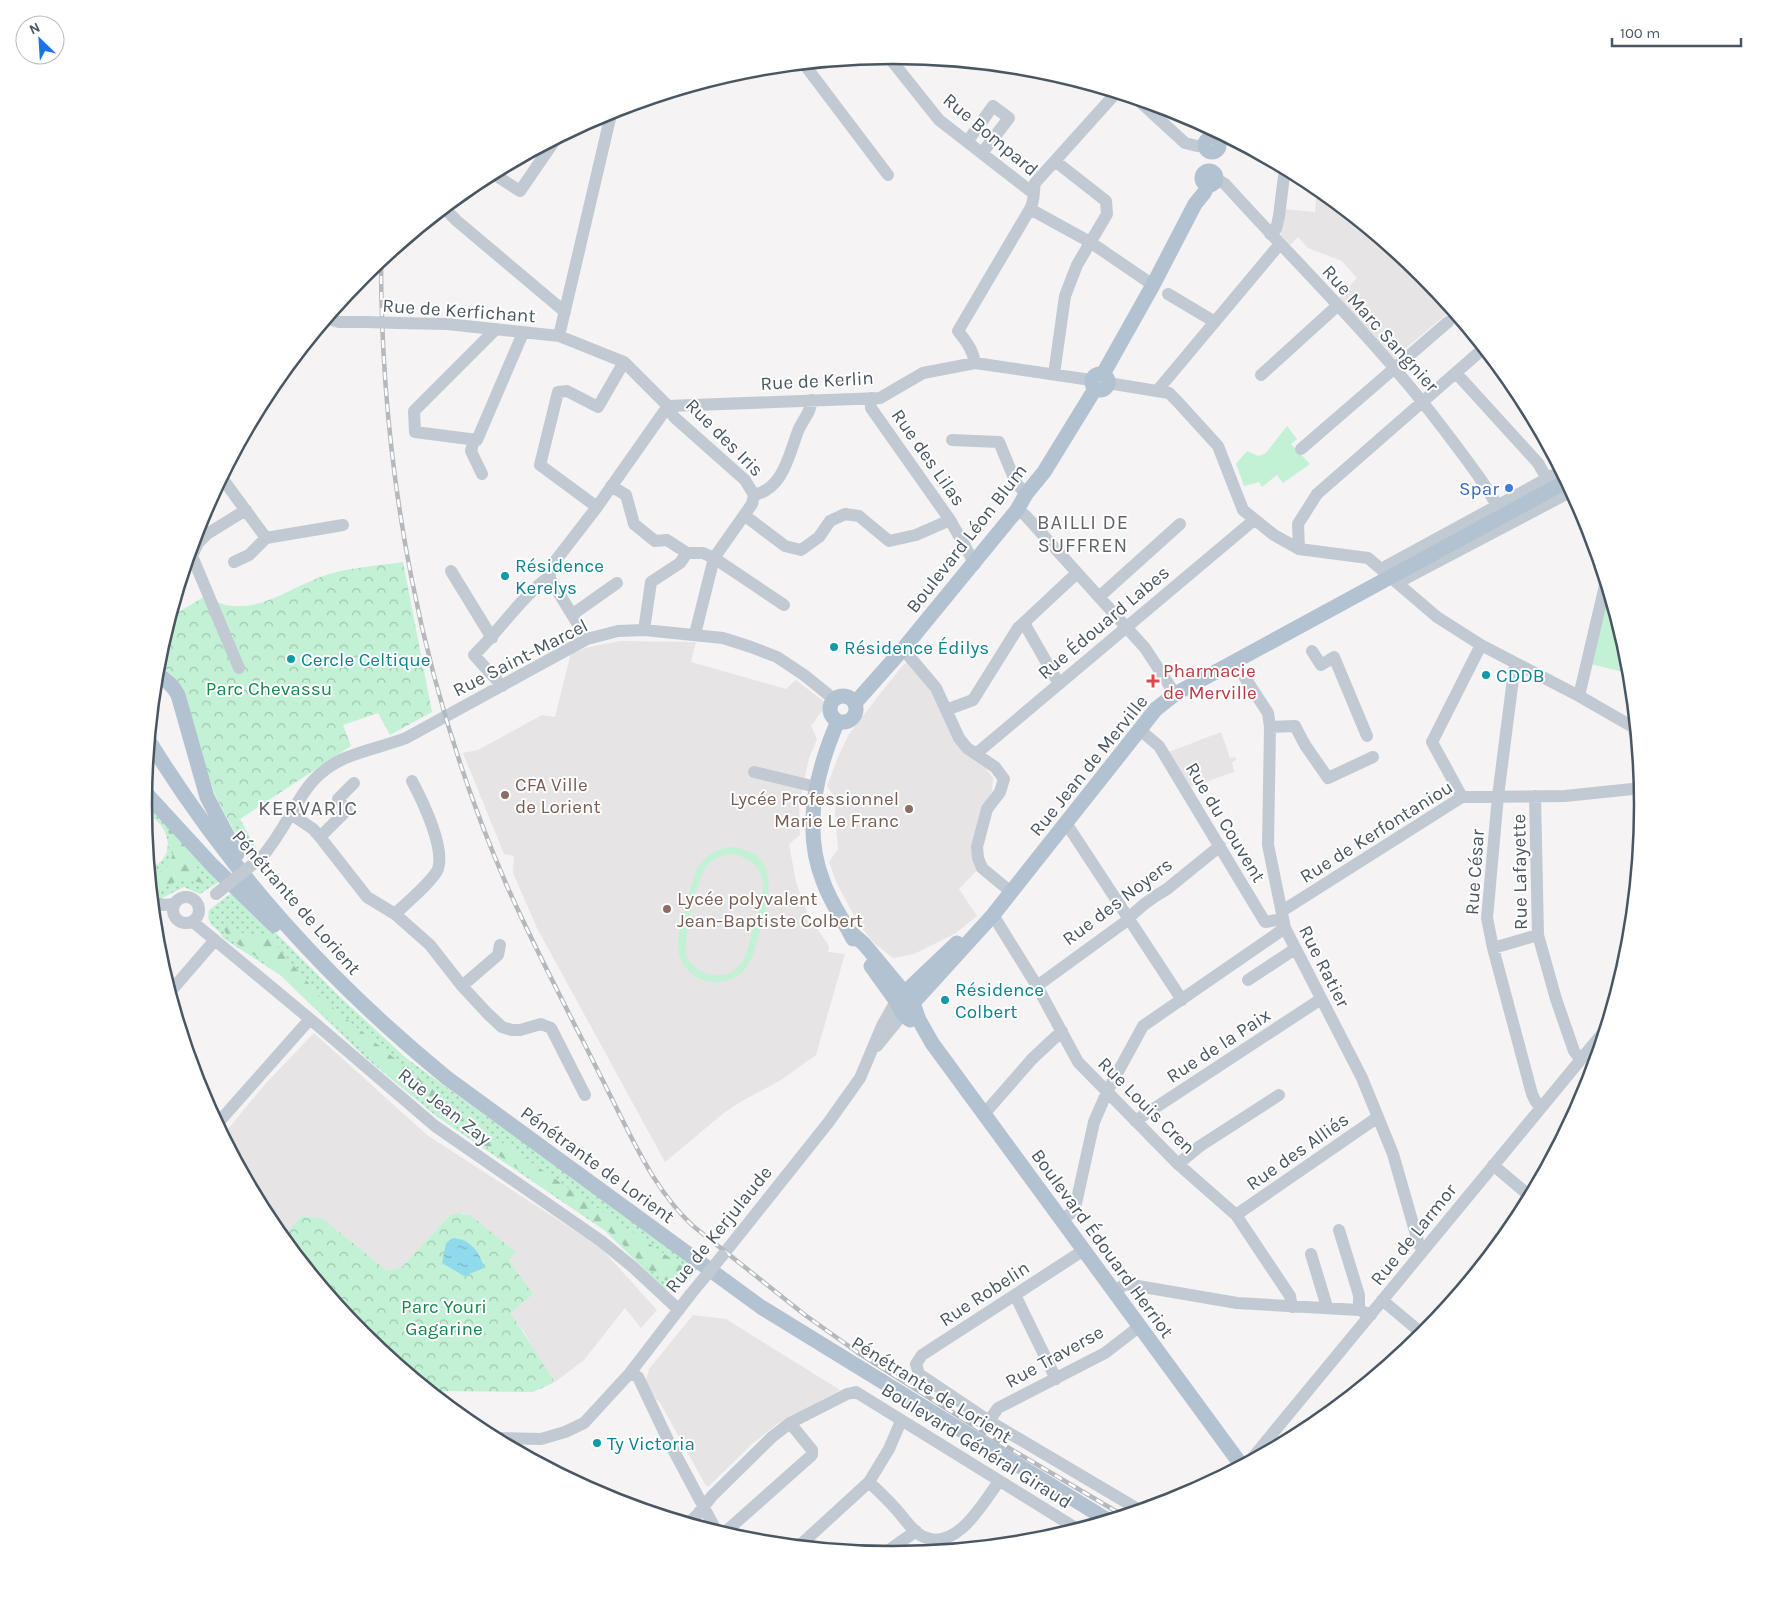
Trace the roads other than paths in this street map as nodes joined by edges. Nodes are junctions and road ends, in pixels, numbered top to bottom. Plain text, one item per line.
1 (894, 64) edge
2 (808, 69) edge
3 (1112, 97) edge
4 (1148, 109) edge
5 (610, 120) edge
6 (1213, 141) edge
7 (967, 142) junction
8 (549, 149) edge
9 (982, 154) junction
10 (1055, 160) junction
11 (888, 175) dead end
12 (1284, 176) edge
13 (499, 178) edge
14 (1209, 178) junction
15 (1033, 193) junction
16 (1030, 209) junction
17 (448, 212) edge
18 (1270, 234) junction
19 (1090, 242) junction
20 (1279, 245) junction
21 (1153, 285) junction
22 (1168, 294) dead end
23 (1337, 306) junction
24 (564, 312) junction
25 (333, 320) edge
26 (1215, 322) junction
27 (1448, 322) dead end
28 (496, 330) junction
29 (523, 332) junction
30 (559, 336) junction
31 (1480, 352) edge
32 (624, 362) junction
33 (975, 363) junction
34 (1395, 368) junction
35 (1456, 373) junction
36 (1054, 374) junction
37 (1261, 375) dead end
38 (1099, 382) junction
39 (1158, 391) junction
40 (871, 398) junction
41 (811, 400) junction
42 (1423, 402) junction
43 (668, 406) junction
44 (476, 440) junction
45 (952, 440) dead end
46 (1301, 449) dead end
47 (482, 474) dead end
48 (1558, 475) edge
49 (1561, 482) edge
50 (225, 483) edge
51 (1550, 484) junction
52 (611, 486) junction
53 (1026, 494) junction
54 (1566, 494) edge
55 (754, 495) junction
56 (597, 507) junction
57 (246, 510) junction
58 (1017, 510) junction
59 (1500, 510) junction
60 (744, 515) junction
61 (950, 520) junction
62 (1254, 520) junction
63 (1180, 524) dead end
64 (343, 525) dead end
65 (205, 531) edge
66 (266, 538) junction
67 (1298, 549) junction
68 (687, 553) junction
69 (714, 558) junction
70 (194, 560) edge
71 (234, 562) dead end
72 (975, 564) junction
73 (451, 571) dead end
74 (1077, 573) junction
75 (1389, 576) junction
76 (549, 577) junction
77 (617, 583) dead end
78 (1603, 592) edge
79 (1099, 597) junction
80 (784, 605) dead end
81 (572, 614) junction
82 (1024, 623) junction
83 (1126, 628) junction
84 (644, 630) junction
85 (695, 634) junction
86 (492, 638) junction
87 (587, 639) junction
88 (1481, 645) junction
89 (903, 649) junction
90 (1312, 651) dead end
91 (1234, 661) junction
92 (1515, 663) junction
93 (239, 668) dead end
94 (163, 678) edge
95 (1059, 684) junction
96 (502, 686) junction
97 (1175, 694) junction
98 (1579, 696) junction
99 (835, 700) junction
100 (854, 703) junction
101 (946, 710) junction
102 (838, 721) junction
103 (1630, 722) edge
104 (1270, 727) junction
105 (1140, 730) junction
106 (1367, 736) dead end
107 (154, 749) edge
108 (977, 754) junction
109 (1373, 757) dead end
110 (754, 772) dead end
111 (412, 781) dead end
112 (354, 783) dead end
113 (816, 787) junction
114 (1635, 789) edge
115 (1498, 796) junction
116 (1535, 796) junction
117 (1462, 797) junction
118 (152, 800) edge
119 (291, 814) junction
120 (1066, 823) junction
121 (320, 837) junction
122 (1220, 846) junction
123 (1011, 892) junction
124 (158, 903) edge
125 (199, 905) junction
126 (159, 910) edge
127 (174, 910) junction
128 (395, 914) junction
129 (994, 915) junction
130 (1129, 918) junction
131 (1283, 920) junction
132 (193, 922) junction
133 (1538, 935) junction
134 (298, 938) junction
135 (215, 940) junction
136 (500, 945) dead end
137 (1295, 948) junction
138 (1493, 948) junction
139 (1248, 980) dead end
140 (462, 986) junction
141 (1037, 986) junction
142 (175, 987) edge
143 (346, 989) junction
144 (1321, 999) junction
145 (1182, 1000) junction
146 (904, 1002) junction
147 (310, 1019) junction
148 (1062, 1031) junction
149 (1598, 1039) edge
150 (1580, 1059) junction
151 (1107, 1092) junction
152 (585, 1095) dead end
153 (1279, 1095) dead end
154 (1541, 1107) junction
155 (984, 1114) junction
156 (1378, 1117) junction
157 (221, 1119) edge
158 (1135, 1121) junction
159 (1178, 1164) junction
160 (1493, 1166) junction
161 (1526, 1193) edge
162 (1236, 1215) junction
163 (1062, 1220) junction
164 (1339, 1230) dead end
165 (1084, 1250) junction
166 (1424, 1250) junction
167 (1311, 1254) dead end
168 (1114, 1291) junction
169 (1015, 1295) junction
170 (1382, 1300) junction
171 (1292, 1307) junction
172 (1327, 1307) junction
173 (679, 1310) junction
174 (1365, 1312) junction
175 (1140, 1326) junction
176 (1418, 1330) edge
177 (630, 1373) junction
178 (1056, 1379) junction
179 (901, 1421) junction
180 (990, 1421) junction
181 (790, 1424) junction
182 (507, 1438) edge
183 (1257, 1452) edge
184 (1239, 1462) edge
185 (869, 1482) junction
186 (999, 1482) junction
187 (703, 1506) junction
188 (1134, 1507) edge
189 (1102, 1517) edge
190 (693, 1519) edge
191 (713, 1525) edge
192 (1067, 1526) edge
193 (729, 1528) edge
194 (916, 1531) junction
195 (804, 1542) edge
196 (893, 1547) edge

1 - 7 street, Rue Bompard
2 - 11 street
3 - 10 street
4 - 6 street
5 - 24 street
6 - 14 main road, Boulevard Léon Blum
7 - 9 street, Rue Bompard
7 - 9 street
8 - 13 street
9 - 15 street, Rue Bompard
10 - 15 street
10 - 19 street
12 - 18 street
14 - 18 street, Rue Marc Sangnier
14 - 21 main road, Boulevard Léon Blum
15 - 16 street
16 - 19 street
16 - 33 street
17 - 24 street
18 - 20 street, Rue Marc Sangnier
19 - 21 street
19 - 36 street
20 - 23 street, Rue Marc Sangnier
20 - 26 street
21 - 38 main road, Boulevard Léon Blum
22 - 26 street
23 - 34 street, Rue Marc Sangnier
23 - 37 street
24 - 30 street
25 - 28 street, Rue de Kerfichant, bridge
26 - 39 street
27 - 34 street
28 - 29 street, Rue de Kerfichant
28 - 44 street
29 - 30 street, Rue de Kerfichant
29 - 44 street
30 - 32 street
31 - 35 street
32 - 43 street
32 - 56 street
33 - 36 street, Rue de Kerlin
33 - 40 street, Rue de Kerlin
34 - 42 street, Rue Marc Sangnier
34 - 46 street
35 - 42 street
35 - 51 street
36 - 38 street, Rue de Kerlin
38 - 39 street, Rue de Kerlin
38 - 53 main road, Boulevard Léon Blum
39 - 62 street, Rue de Kerlin
40 - 41 street, Rue de Kerlin
40 - 61 street, Rue des Lilas
41 - 43 street, Rue de Kerlin
41 - 55 street
42 - 59 street, Rue Marc Sangnier
42 - 67 street
43 - 52 street
43 - 55 street, Rue des Iris
44 - 47 street
45 - 53 street
48 - 51 street
49 - 51 main road, Rue Jean de Merville
50 - 57 street
51 - 59 main road, Rue Jean de Merville
52 - 56 street
52 - 68 street
53 - 58 main road, Boulevard Léon Blum
54 - 75 street
55 - 60 street
56 - 76 street
57 - 65 street
57 - 66 street
58 - 72 main road, Boulevard Léon Blum
58 - 74 street
59 - 75 main road, Rue Jean de Merville
60 - 61 street
60 - 69 street
61 - 72 street, Rue des Lilas
62 - 67 street, Rue de Kerlin
62 - 83 street, Rue Édouard Labes
63 - 79 street
64 - 66 street
66 - 71 street
67 - 75 street, Rue de Kerlin
68 - 69 street
68 - 84 street
69 - 80 street
69 - 85 street
70 - 93 street
72 - 89 main road, Boulevard Léon Blum
73 - 86 street
74 - 79 street
74 - 82 street
75 - 88 street, Rue de Kerlin
75 - 91 main road, Rue Jean de Merville
76 - 81 street
76 - 86 street
77 - 81 street
78 - 98 street
79 - 83 street
81 - 87 street
82 - 95 street
82 - 101 street
83 - 95 street, Rue Édouard Labes
83 - 97 street
84 - 85 street, Rue Saint-Marcel
84 - 87 street, Rue Saint-Marcel
85 - 99 street, Rue Saint-Marcel
86 - 96 street
87 - 96 street, Rue Saint-Marcel
88 - 92 street, Rue de Kerlin
88 - 117 street
89 - 100 main road, Boulevard Léon Blum
89 - 101 street
90 - 106 street
91 - 97 main road, Rue Jean de Merville
91 - 104 street, Rue Ratier
92 - 98 street, Rue de Kerlin
92 - 115 street, Rue César
94 - 134 main road
95 - 108 street, Rue Édouard Labes
96 - 119 street, Rue Saint-Marcel
97 - 105 main road, Rue Jean de Merville
98 - 103 street, Rue de Kerlin
99 - 100 main road
99 - 102 main road
100 - 102 main road
101 - 108 street
102 - 113 main road
104 - 109 street
104 - 131 street, Rue Ratier
105 - 120 main road, Rue Jean de Merville
105 - 122 street, Rue du Couvent
107 - 134 main road, Pénétrante de Lorient
108 - 123 street
110 - 113 street
111 - 128 street
112 - 121 street
113 - 146 main road
114 - 116 street, Rue de Kerfontaniou
115 - 116 street, Rue de Kerfontaniou
115 - 117 street, Rue de Kerfontaniou
115 - 138 street, Rue César
116 - 133 street, Rue Lafayette
117 - 131 street, Rue de Kerfontaniou
118 - 143 main road
119 - 121 street
119 - 125 street, Rue Saint-Marcel, bridge
120 - 123 main road, Rue Jean de Merville
120 - 130 street
121 - 128 street
122 - 130 street, Rue des Noyers
122 - 131 street, Rue du Couvent
123 - 129 main road, Rue Jean de Merville
124 - 127 street
125 - 127 street
125 - 132 street
126 - 127 street
127 - 132 street
128 - 140 street
129 - 141 street, Rue Louis Cren
129 - 146 main road, Rue de Kerjulaude
130 - 141 street, Rue des Noyers
130 - 145 street
131 - 137 street, Rue Ratier
131 - 145 street, Rue de Kerfontaniou
132 - 135 street, Rue Jean Zay
133 - 138 street
133 - 150 street, Rue Lafayette
134 - 143 main road, Pénétrante de Lorient
135 - 142 street
135 - 147 street, Rue Jean Zay
136 - 140 street
137 - 139 street
137 - 144 street, Rue Ratier
138 - 154 street, Rue César
140 - 152 street
141 - 148 street, Rue Louis Cren
143 - 189 main road, Pénétrante de Lorient
144 - 156 street, Rue Ratier
144 - 158 street, Rue de la Paix
145 - 151 street, Rue de Kerfontaniou
146 - 155 main road, Boulevard Édouard Herriot
146 - 173 street, Rue de Kerjulaude, bridge
147 - 157 street
147 - 173 street, Rue Jean Zay
148 - 151 street, Rue Louis Cren
148 - 155 street
149 - 150 street, Rue de Larmor
150 - 154 street, Rue de Larmor
151 - 158 street, Rue Louis Cren
151 - 163 street, Rue de Kerfontaniou
153 - 159 street
154 - 160 street, Rue de Larmor
155 - 163 main road, Boulevard Édouard Herriot
156 - 162 street, Rue des Alliés
156 - 166 street, Rue Ratier
158 - 159 street, Rue Louis Cren
159 - 162 street, Rue Louis Cren
160 - 161 street
160 - 166 street, Rue de Larmor
162 - 171 street, Rue Louis Cren
163 - 165 main road, Boulevard Édouard Herriot
164 - 174 street
165 - 168 main road, Boulevard Édouard Herriot
165 - 169 street, Rue Robelin
166 - 170 street, Rue de Larmor
167 - 172 street
168 - 171 street
168 - 175 main road, Boulevard Édouard Herriot
169 - 178 street
169 - 180 street, Rue Robelin
170 - 174 street, Rue de Larmor
170 - 176 street
171 - 172 street
172 - 174 street
173 - 177 street, Rue de Kerjulaude
174 - 183 street, Rue de Larmor
175 - 178 street, Rue Traverse
175 - 184 main road, Boulevard Édouard Herriot
177 - 182 street, Rue de Kerjulaude
177 - 187 street
178 - 180 street, Rue Traverse
179 - 181 street, Boulevard Général Giraud
179 - 185 street
179 - 186 street, Boulevard Général Giraud
180 - 188 street
181 - 187 street
181 - 193 street
185 - 194 street
185 - 195 street
186 - 192 street, Boulevard Général Giraud
186 - 194 street
187 - 190 street
187 - 191 street
194 - 196 street

